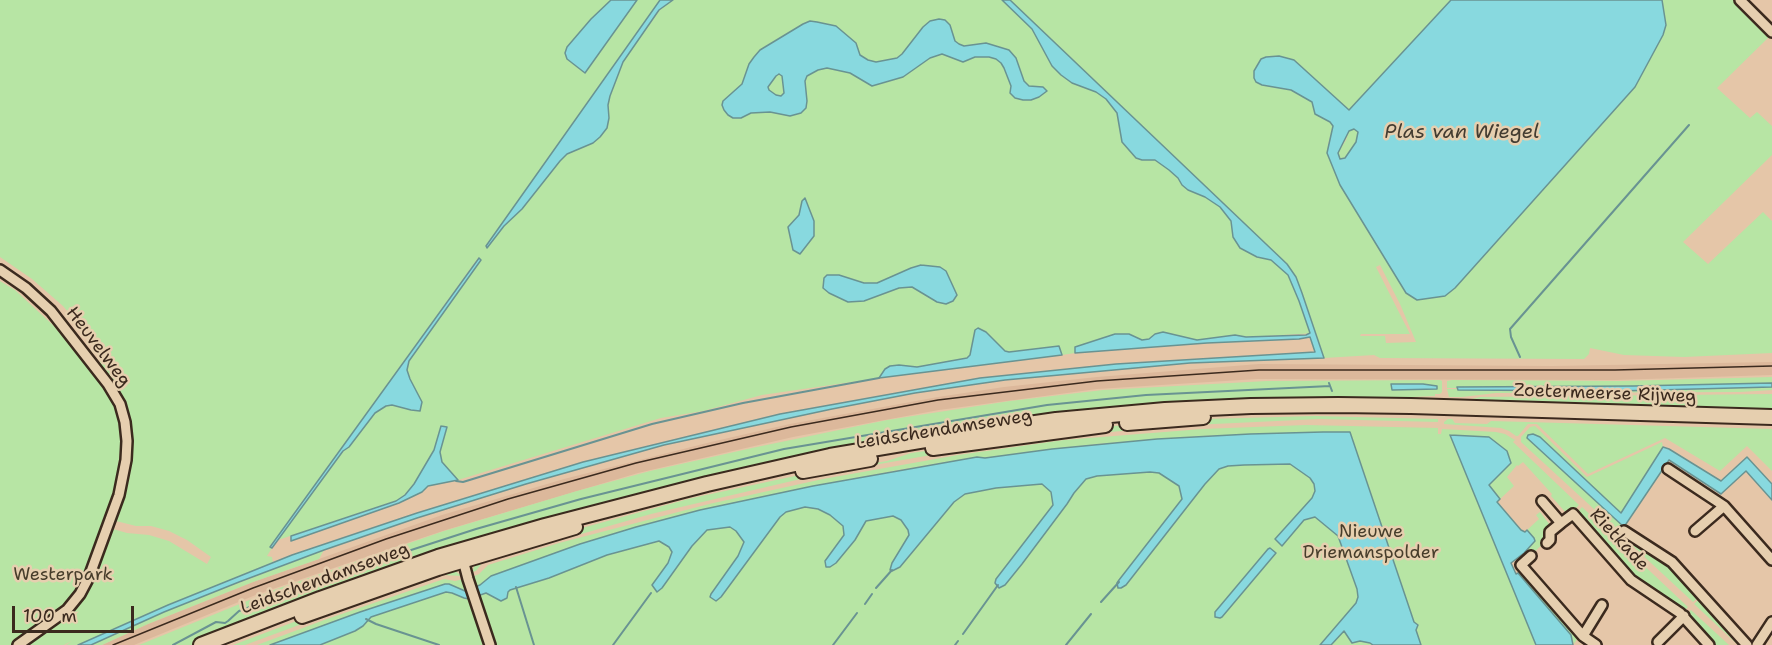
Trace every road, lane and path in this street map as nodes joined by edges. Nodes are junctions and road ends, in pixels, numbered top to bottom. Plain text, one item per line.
1 (1740, 0) edge
2 (1772, 32) edge
3 (0, 270) edge
4 (1439, 412) junction
5 (1772, 417) edge
6 (1772, 427) edge
7 (1668, 469) dead end
8 (1542, 501) dead end
9 (1724, 506) junction
10 (1561, 523) junction
11 (1624, 531) dead end
12 (1695, 531) dead end
13 (1547, 543) dead end
14 (462, 555) junction
15 (1531, 556) dead end
16 (1772, 560) edge
17 (1602, 605) dead end
18 (1684, 616) junction
19 (1772, 622) edge
20 (1583, 636) junction
21 (1658, 642) dead end
22 (18, 645) edge
23 (201, 645) edge
24 (226, 645) edge
25 (490, 645) edge
26 (1596, 645) edge
27 (1709, 645) edge
28 (1747, 645) edge
29 (1757, 645) edge

1 - 2 street
3 - 22 street, Heuvelweg
4 - 5 main road, Zoetermeerse Rijweg
4 - 6 main road, Zoetermeerse Rijweg
4 - 14 main road, Leidschendamseweg
7 - 9 street
8 - 10 street, Rietkade
9 - 12 street
9 - 16 street
10 - 13 street, Rietkade
10 - 18 street, Rietkade
11 - 28 street
14 - 23 main road, Leidschendamseweg
14 - 24 main road, Leidschendamseweg
14 - 25 street
15 - 20 street
17 - 20 street
18 - 21 street
18 - 27 street, Rietkade
19 - 29 street
20 - 26 street

